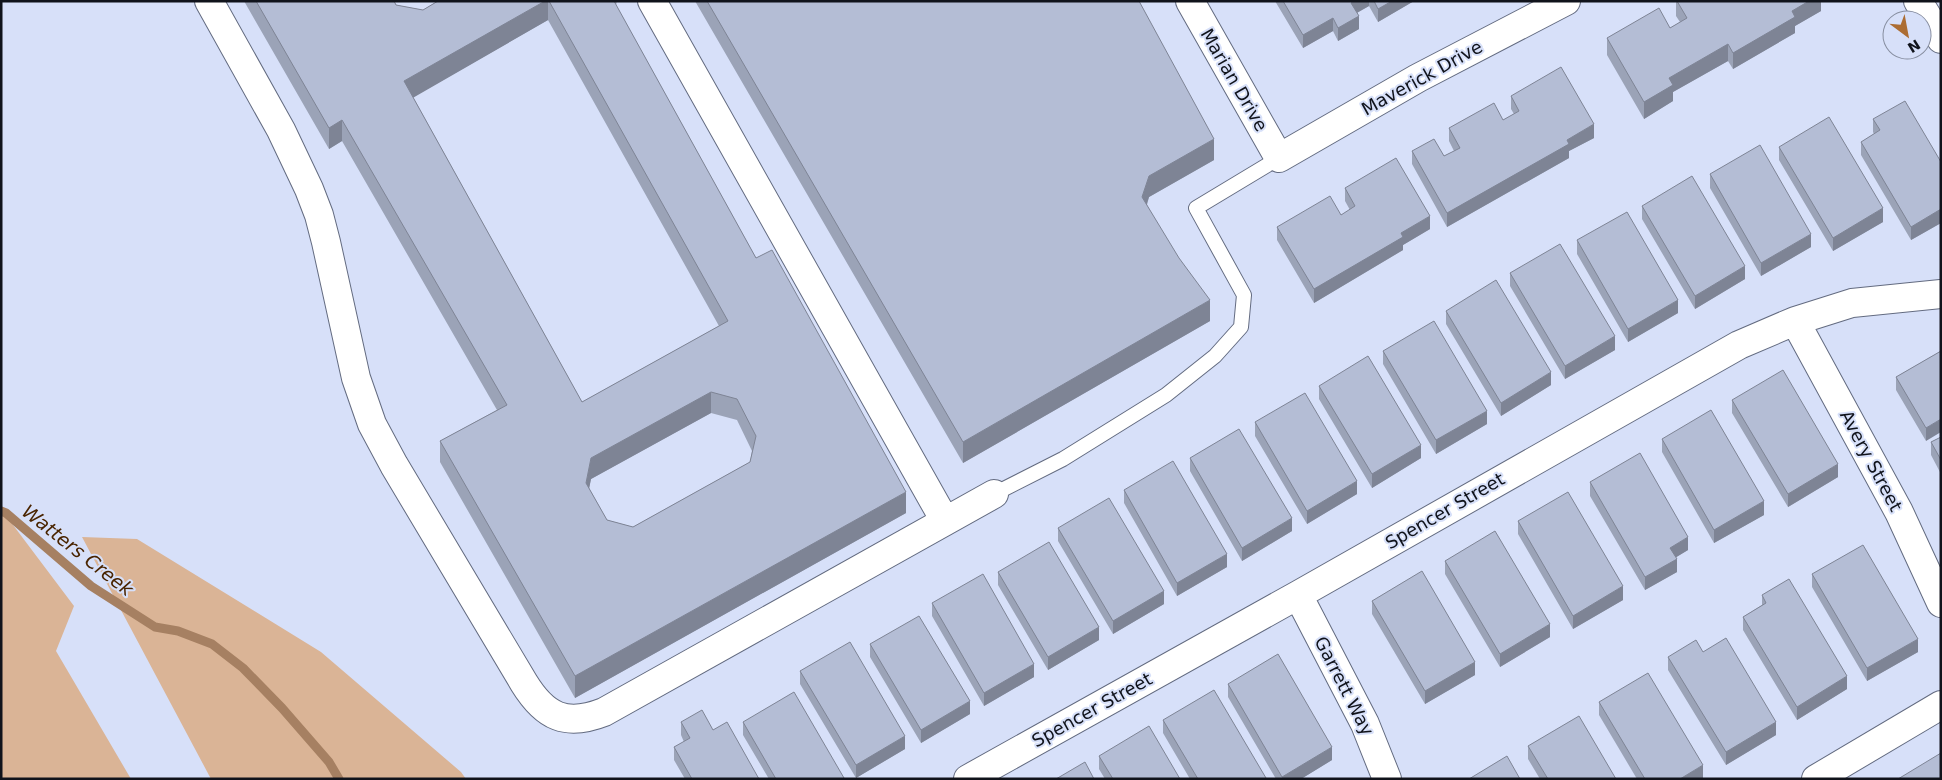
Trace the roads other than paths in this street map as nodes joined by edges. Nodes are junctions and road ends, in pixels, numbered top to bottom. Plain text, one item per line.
1 (208, 1) edge
2 (652, 1) edge
3 (1190, 1) edge
4 (1566, 1) edge
5 (1918, 1) edge
6 (1941, 39) edge
7 (1279, 158) junction
8 (1941, 294) edge
9 (1795, 321) junction
10 (994, 494) joint
11 (945, 521) junction
12 (1298, 595) junction
13 (1941, 603) edge
14 (1941, 705) edge
15 (968, 779) edge
16 (1387, 779) edge
17 (1816, 779) edge

1 - 11 street
2 - 11 street
3 - 7 street, Marian Drive
4 - 7 street, Maverick Drive
5 - 6 street
7 - 10 lane
8 - 9 street, Spencer Street
9 - 12 street, Spencer Street
9 - 13 street, Avery Street
10 - 11 street
12 - 15 street, Spencer Street
12 - 16 street, Garrett Way
14 - 17 street

